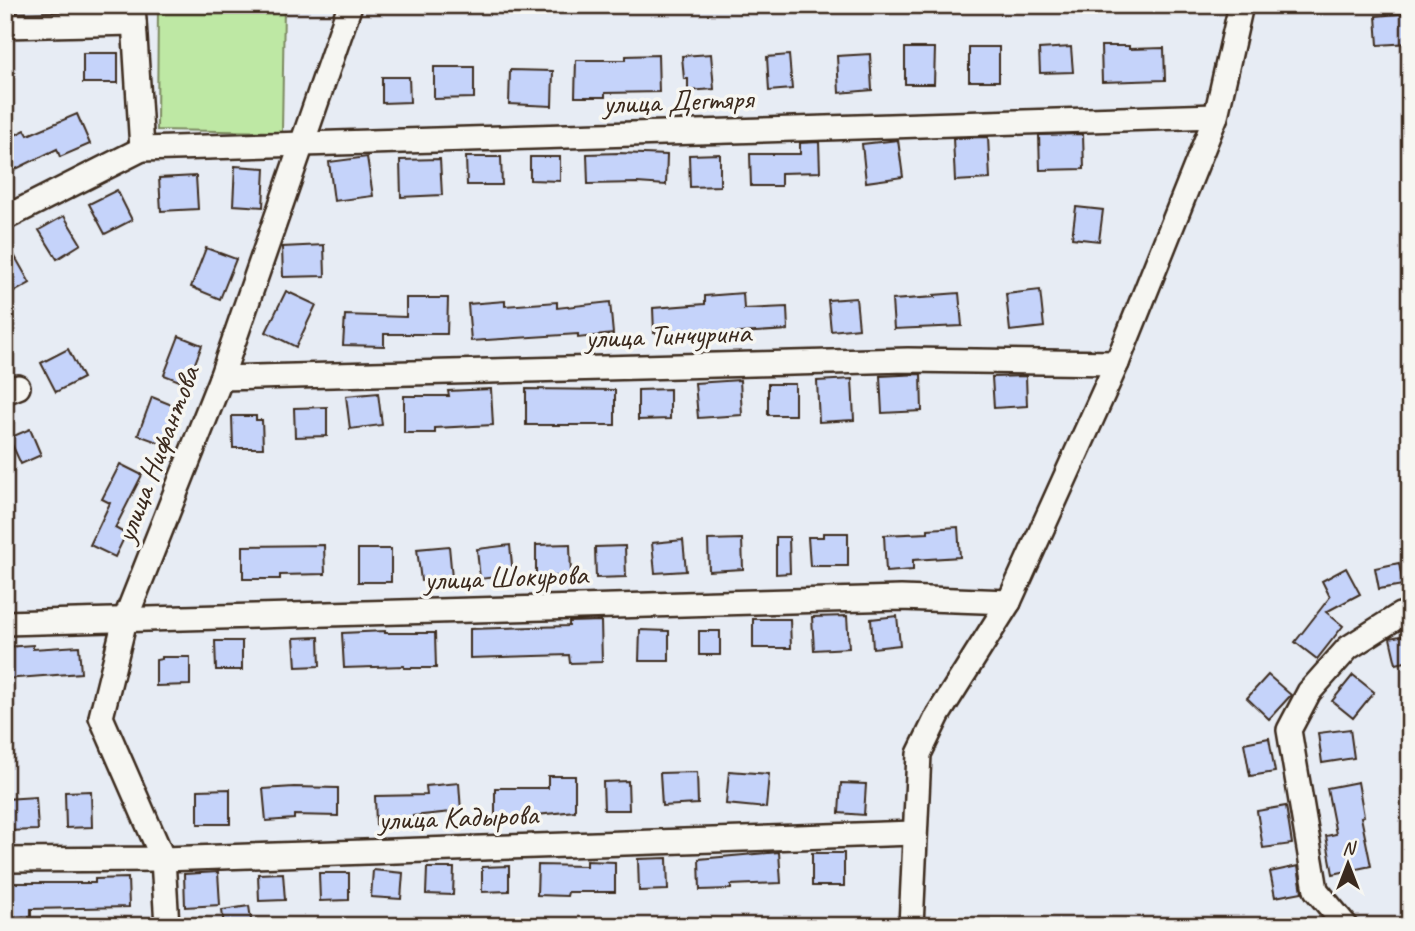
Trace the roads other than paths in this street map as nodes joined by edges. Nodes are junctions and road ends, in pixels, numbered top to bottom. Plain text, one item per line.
1 (350, 5) edge
2 (1241, 5) edge
3 (133, 14) edge
4 (5, 26) edge
5 (1216, 116) junction
6 (302, 143) junction
7 (142, 149) junction
8 (5, 218) edge
9 (1117, 363) junction
10 (221, 378) junction
11 (1009, 602) junction
12 (1410, 613) edge
13 (125, 620) junction
14 (5, 623) edge
15 (914, 833) junction
16 (163, 859) junction
17 (5, 860) edge
18 (167, 926) edge
19 (911, 926) edge
20 (1346, 926) edge

1 - 6 street, улица Нифантова
2 - 5 street
3 - 4 street
3 - 7 street
5 - 6 street, улица Дегтяря
5 - 9 street
6 - 7 street, улица Дегтяря
6 - 10 street, улица Нифантова
7 - 8 street
9 - 10 street, улица Тинчурина
9 - 11 street
10 - 13 street, улица Нифантова
11 - 13 street, улица Шокурова
11 - 15 street
12 - 20 street
13 - 14 street, улица Шокурова
13 - 16 street, улица Нифантова
15 - 16 street, улица Кадырова
15 - 19 street
16 - 17 street, улица Кадырова
16 - 18 street, улица Нифантова

